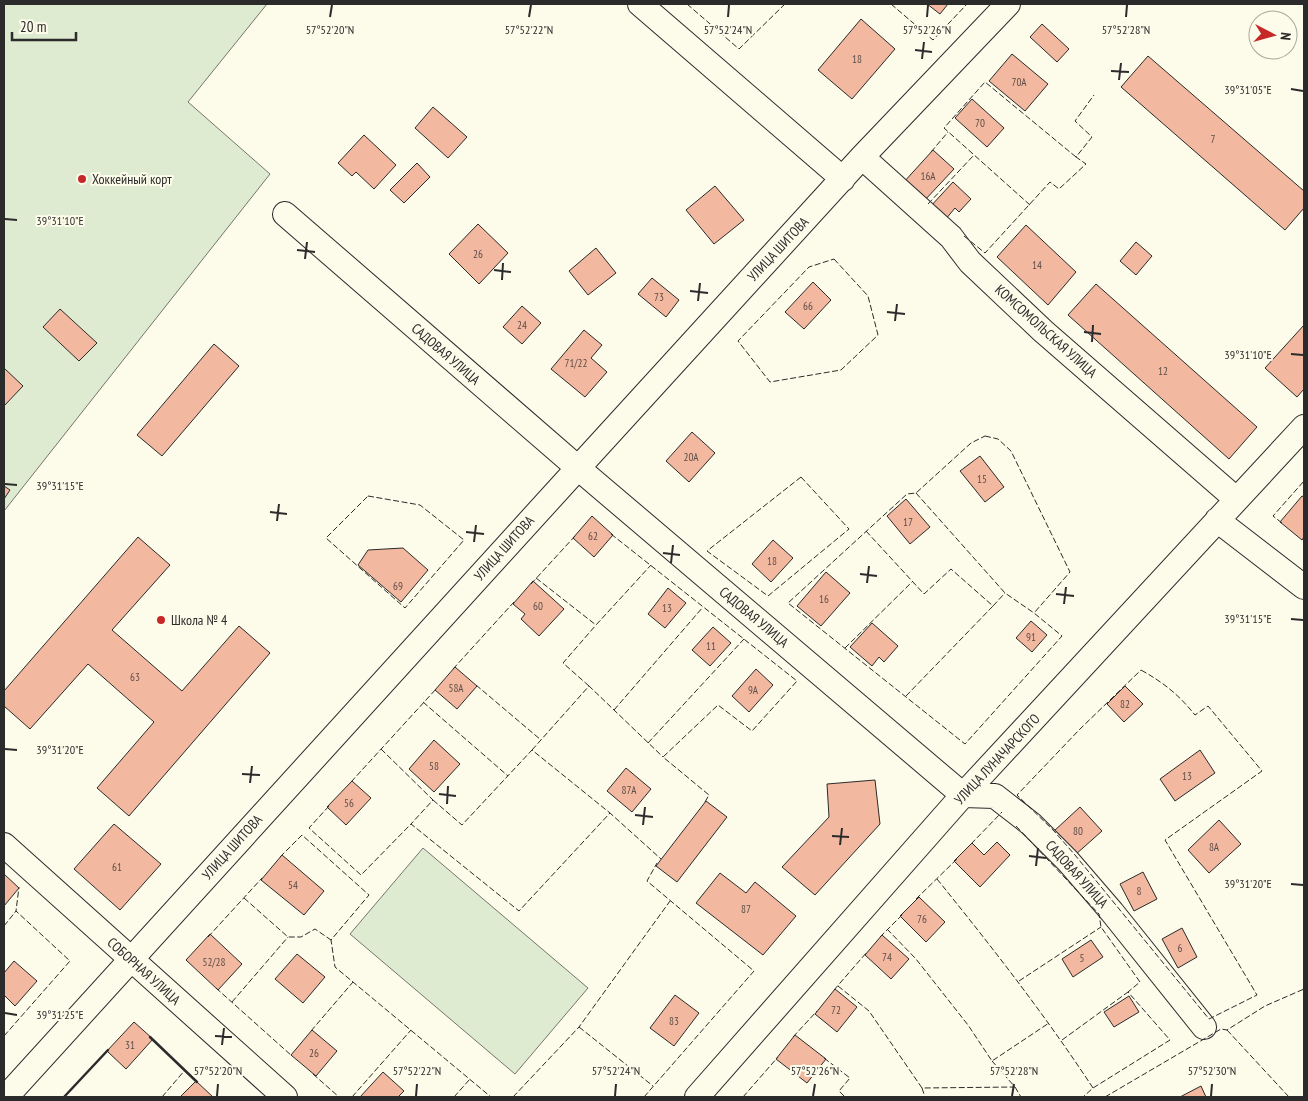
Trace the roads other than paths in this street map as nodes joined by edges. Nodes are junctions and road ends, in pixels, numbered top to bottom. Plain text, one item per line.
1 (640, 4) edge
2 (1008, 4) edge
3 (862, 157) junction
4 (843, 178) junction
5 (285, 214) dead end
6 (1304, 427) edge
7 (578, 468) junction
8 (1236, 499) junction
9 (1217, 520) junction
10 (1304, 587) edge
11 (963, 795) junction
12 (4, 845) edge
13 (130, 958) junction
14 (1204, 1027) dead end
15 (6, 1097) edge
16 (285, 1097) edge
17 (697, 1097) edge

1 - 4 street
2 - 3 street, УЛИЦА ШИТОВА
3 - 4 street, УЛИЦА ШИТОВА
3 - 8 street, КОМСОМОЛЬСКАЯ УЛИЦА
4 - 7 street, УЛИЦА ШИТОВА
5 - 7 street, САДОВАЯ УЛИЦА
6 - 8 street, УЛИЦА ЛУНАЧАРСКОГО
7 - 11 street, САДОВАЯ УЛИЦА
7 - 13 street, УЛИЦА ШИТОВА
8 - 9 street, УЛИЦА ЛУНАЧАРСКОГО
9 - 10 street
9 - 11 street, УЛИЦА ЛУНАЧАРСКОГО
11 - 14 street, САДОВАЯ УЛИЦА
11 - 17 street, УЛИЦА ЛУНАЧАРСКОГО
12 - 13 street, СОБОРНАЯ УЛИЦА
13 - 15 street, УЛИЦА ШИТОВА
13 - 16 street, СОБОРНАЯ УЛИЦА

